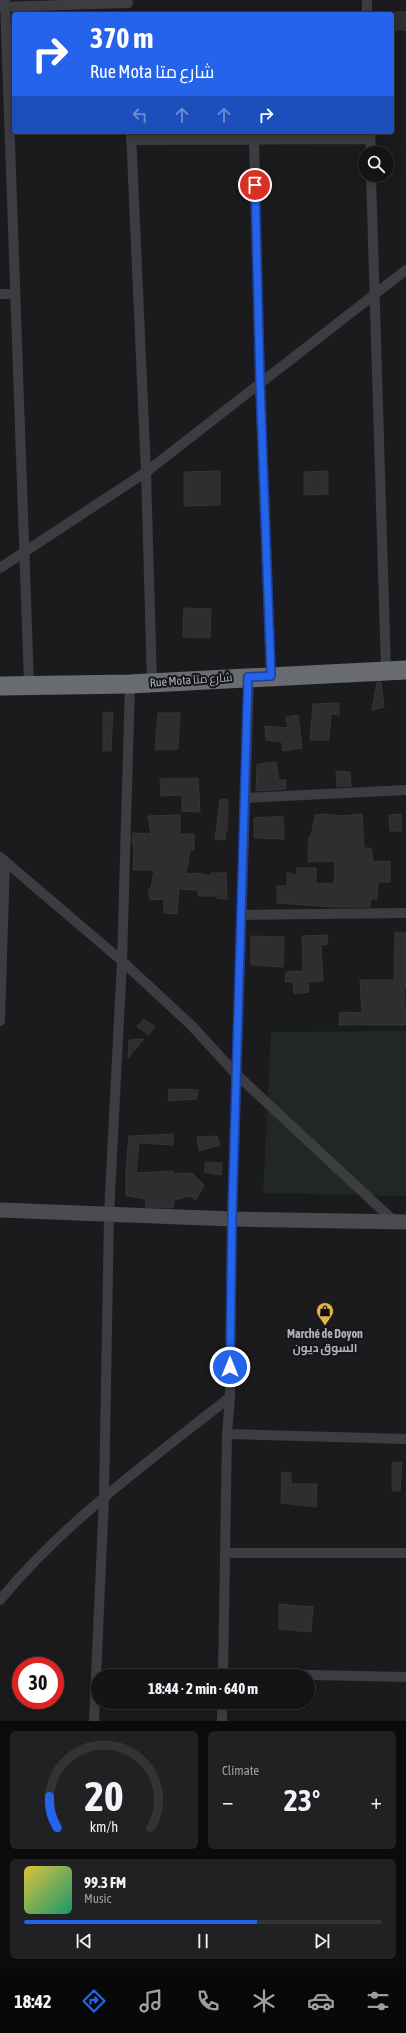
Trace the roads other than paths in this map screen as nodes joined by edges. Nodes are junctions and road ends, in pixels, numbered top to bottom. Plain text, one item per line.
1 (367, 0) edge
2 (128, 2) edge
3 (3, 4) edge
4 (367, 12) edge
5 (131, 136) edge
6 (370, 136) edge
7 (254, 140) junction
8 (371, 146) edge
9 (371, 182) edge
10 (406, 270) edge
11 (0, 294) edge
12 (15, 294) junction
13 (374, 294) junction
14 (260, 382) junction
15 (146, 472) junction
16 (25, 551) junction
17 (0, 568) edge
18 (406, 670) edge
19 (386, 671) junction
20 (271, 676) junction
21 (248, 677) junction
22 (152, 683) junction
23 (130, 684) junction
24 (29, 685) junction
25 (0, 686) edge
26 (406, 790) edge
27 (245, 798) junction
28 (2, 859) edge
29 (406, 913) edge
30 (241, 915) junction
31 (122, 961) junction
32 (0, 1021) edge
33 (236, 1074) junction
34 (0, 1210) edge
35 (109, 1214) junction
36 (232, 1218) junction
37 (400, 1222) edge
38 (230, 1397) junction
39 (227, 1434) junction
40 (406, 1439) edge
41 (104, 1498) junction
42 (406, 1553) edge
43 (225, 1554) junction
44 (0, 1600) edge
45 (223, 1669) edge
46 (315, 1676) edge
47 (406, 1677) edge
48 (222, 1709) edge
49 (94, 1721) edge
50 (222, 1721) edge

1 - 4 street
2 - 3 street
3 - 12 street
5 - 7 street
5 - 15 street
6 - 7 street
6 - 8 street
7 - 14 street
9 - 13 street
10 - 13 street
11 - 12 street
12 - 16 street
13 - 14 street
13 - 19 street
14 - 15 street
14 - 20 street
15 - 16 street
15 - 22 street
16 - 17 street
16 - 24 street
18 - 19 highway, Rue Mota شارع متا
19 - 20 highway, Rue Mota شارع متا
20 - 21 highway, Rue Mota شارع متا
21 - 22 highway, Rue Mota شارع متا
21 - 27 street
22 - 23 highway, Rue Mota شارع متا
23 - 24 highway, Rue Mota شارع متا
23 - 31 street
24 - 25 highway, Rue Mota شارع متا
26 - 27 street
27 - 30 street
28 - 31 street
28 - 32 street
29 - 30 street
30 - 33 street
31 - 33 street
31 - 35 street
33 - 36 street
33 - 37 street
34 - 35 street
35 - 36 street
35 - 41 street
36 - 37 street
36 - 38 street
38 - 39 street
38 - 41 street
39 - 40 street
39 - 43 street
41 - 44 street
41 - 49 street
42 - 43 street
43 - 45 street
46 - 47 street
48 - 50 street

